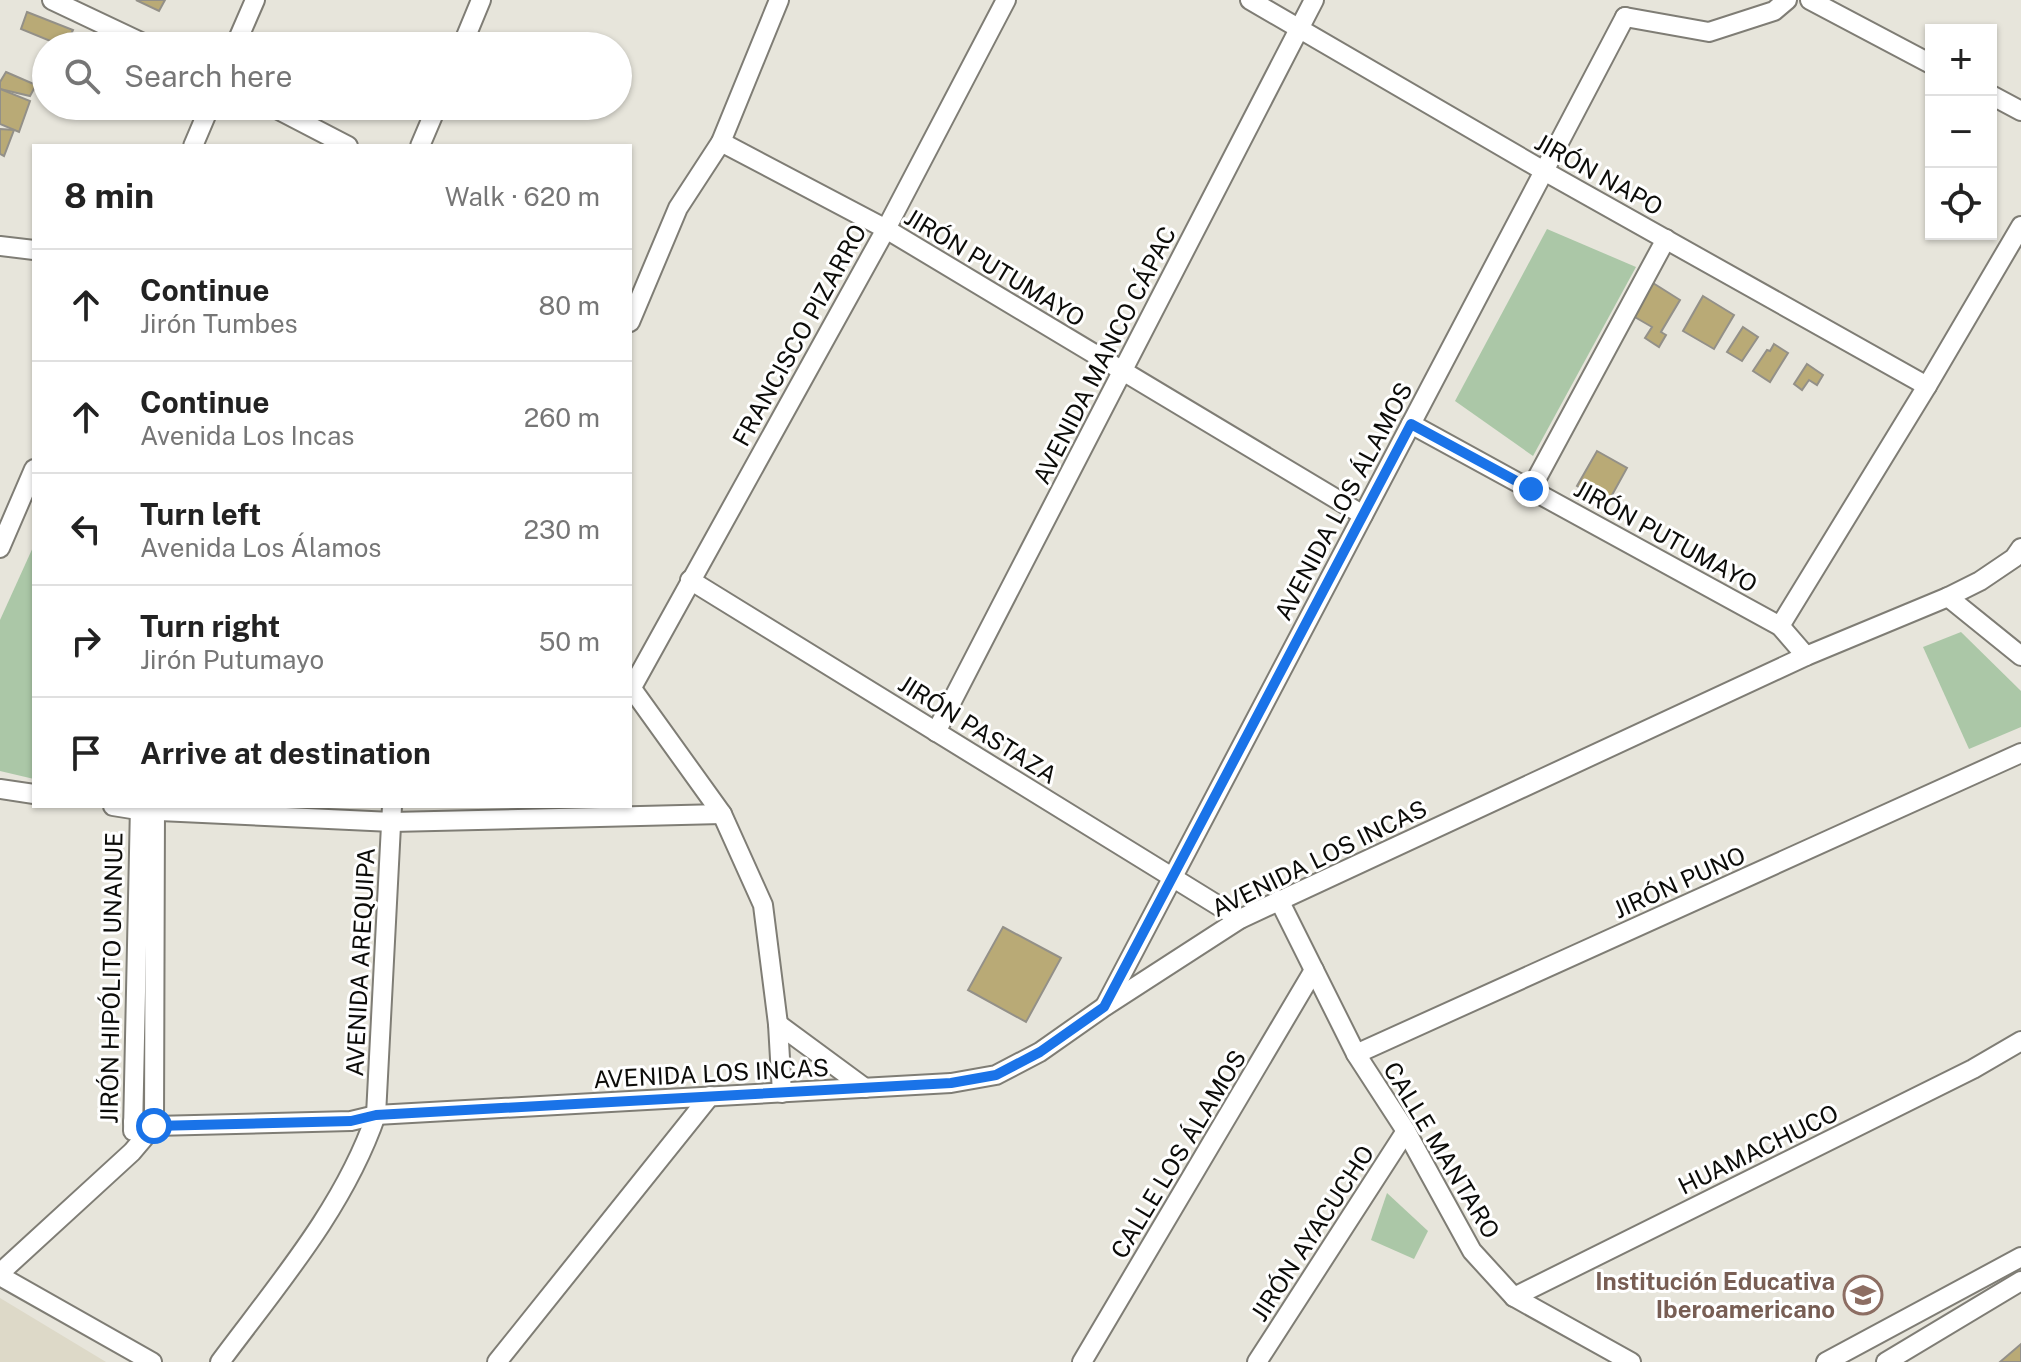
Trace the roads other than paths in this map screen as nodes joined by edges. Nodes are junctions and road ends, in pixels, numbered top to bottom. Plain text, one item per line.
1 (52, 0) edge
2 (255, 0) edge
3 (481, 0) edge
4 (779, 0) edge
5 (1006, 0) edge
6 (1250, 0) edge
7 (1314, 0) edge
8 (1787, 0) edge
9 (1810, 0) edge
10 (1622, 9) edge
11 (1299, 29) junction
12 (119, 32) edge
13 (241, 32) edge
14 (468, 32) edge
15 (1925, 61) edge
16 (1993, 96) edge
17 (2021, 111) edge
18 (204, 120) edge
19 (298, 120) edge
20 (431, 120) edge
21 (721, 142) junction
22 (194, 144) edge
23 (344, 144) edge
24 (421, 144) edge
25 (1544, 171) junction
26 (2021, 226) edge
27 (886, 229) junction
28 (1666, 239) junction
29 (0, 246) edge
30 (32, 250) edge
31 (636, 290) edge
32 (632, 311) edge
33 (1122, 373) junction
34 (1927, 386) junction
35 (1411, 424) junction
36 (32, 473) edge
37 (1531, 489) junction
38 (1363, 515) junction
39 (6, 521) edge
40 (0, 548) edge
41 (2021, 548) edge
42 (690, 580) junction
43 (1948, 597) junction
44 (1780, 626) junction
45 (1806, 656) junction
46 (2021, 656) edge
47 (632, 687) edge
48 (632, 690) edge
49 (936, 732) junction
50 (2021, 753) edge
51 (0, 789) edge
52 (32, 794) edge
53 (147, 808) edge
54 (616, 812) edge
55 (392, 814) edge
56 (722, 814) junction
57 (1171, 877) junction
58 (1279, 900) junction
59 (1240, 919) junction
60 (1314, 970) junction
61 (1104, 1007) junction
62 (778, 1024) junction
63 (2021, 1041) edge
64 (1356, 1054) junction
65 (865, 1088) junction
66 (782, 1093) junction
67 (710, 1096) junction
68 (376, 1115) junction
69 (133, 1122) junction
70 (154, 1126) junction
71 (1406, 1131) junction
72 (132, 1152) junction
73 (2021, 1257) edge
74 (0, 1274) edge
75 (2021, 1281) edge
76 (1514, 1297) junction
77 (152, 1362) edge
78 (220, 1362) edge
79 (497, 1362) edge
80 (1082, 1362) edge
81 (1257, 1362) edge
82 (1631, 1362) edge
83 (1826, 1362) edge
84 (1887, 1362) edge

1 - 12 street
2 - 13 street
3 - 14 street
4 - 21 street
5 - 27 street, FRANCISCO PIZARRO
6 - 11 street, JIRÓN NAPO
7 - 11 street, AVENIDA MANCO CÁPAC
8 - 10 street
9 - 15 street
10 - 25 street, AVENIDA LOS ÁLAMOS
11 - 25 street, JIRÓN NAPO
11 - 33 street, AVENIDA MANCO CÁPAC
16 - 17 street
18 - 22 street
19 - 23 street
20 - 24 street
21 - 27 street, JIRÓN PUTUMAYO
21 - 31 street
25 - 28 street, JIRÓN NAPO
25 - 35 street, AVENIDA LOS ÁLAMOS
26 - 34 street
27 - 33 street, JIRÓN PUTUMAYO
27 - 42 street, FRANCISCO PIZARRO
28 - 34 street, JIRÓN NAPO
28 - 37 street
29 - 30 street
31 - 32 street
33 - 38 street, JIRÓN PUTUMAYO
33 - 49 street, AVENIDA MANCO CÁPAC
34 - 44 street
35 - 37 street, JIRÓN PUTUMAYO
35 - 38 street, AVENIDA LOS ÁLAMOS
36 - 39 street
37 - 44 street, JIRÓN PUTUMAYO
38 - 57 street, AVENIDA LOS ÁLAMOS
39 - 40 street
41 - 43 street, AVENIDA LOS INCAS
42 - 47 street, FRANCISCO PIZARRO
42 - 49 street, JIRÓN PASTAZA
43 - 45 street, AVENIDA LOS INCAS
43 - 46 street
44 - 45 street, JIRÓN PUTUMAYO
45 - 58 street, AVENIDA LOS INCAS
48 - 56 street
49 - 57 street, JIRÓN PASTAZA
50 - 64 street, JIRÓN PUNO
51 - 52 street
53 - 55 street
53 - 69 street, JIRÓN HIPÓLITO UNANUE
53 - 70 street, JIRÓN HIPÓLITO UNANUE
54 - 55 street
54 - 56 street
55 - 68 street, AVENIDA AREQUIPA
56 - 62 street
57 - 59 street, JIRÓN PASTAZA
57 - 61 street, AVENIDA LOS ÁLAMOS
58 - 59 street, AVENIDA LOS INCAS
58 - 60 street, CALLE MANTARO
59 - 61 street, AVENIDA LOS INCAS
60 - 64 street, CALLE MANTARO
60 - 80 street, CALLE LOS ÁLAMOS
61 - 65 street, AVENIDA LOS INCAS
62 - 65 street
62 - 66 street
63 - 76 street, HUAMACHUCO
64 - 71 street, CALLE MANTARO
65 - 66 street, AVENIDA LOS INCAS
66 - 67 street, AVENIDA LOS INCAS
67 - 68 street, AVENIDA LOS INCAS
67 - 79 street
68 - 70 street, AVENIDA LOS INCAS
68 - 78 street, AVENIDA AREQUIPA
69 - 70 street, AVENIDA LOS INCAS
69 - 72 street, JIRÓN HIPÓLITO UNANUE
70 - 72 street, JIRÓN HIPÓLITO UNANUE
71 - 76 street, CALLE MANTARO
71 - 81 street, JIRÓN AYACUCHO
72 - 74 street, JIRÓN HIPÓLITO UNANUE
73 - 83 street
74 - 77 street
75 - 84 street
76 - 82 street, CALLE MANTARO

